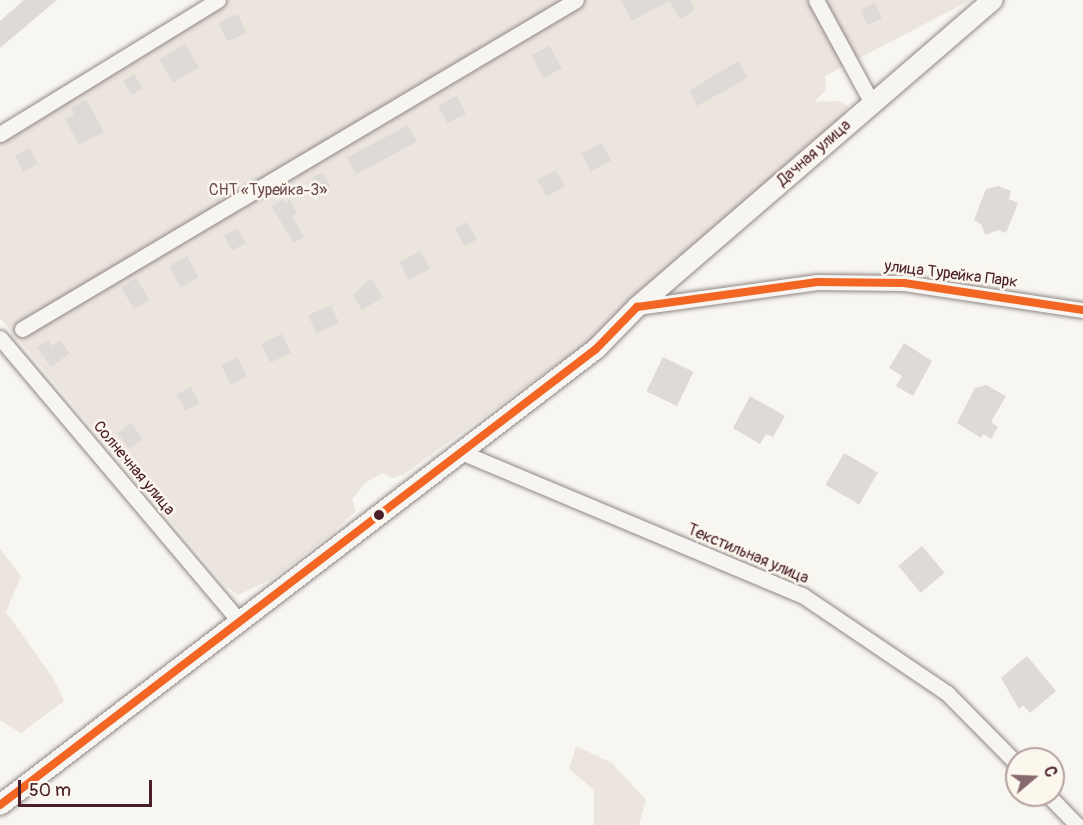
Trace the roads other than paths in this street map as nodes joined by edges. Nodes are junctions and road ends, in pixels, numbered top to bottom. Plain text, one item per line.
1 (218, 0) edge
2 (576, 0) edge
3 (816, 0) edge
4 (993, 0) edge
5 (558, 4) edge
6 (872, 103) junction
7 (0, 134) edge
8 (637, 307) junction
9 (1083, 310) edge
10 (22, 329) dead end
11 (0, 338) edge
12 (460, 452) junction
13 (240, 622) junction
14 (1005, 752) edge
15 (0, 805) edge
16 (1060, 807) edge
17 (1077, 825) edge

1 - 7 street
2 - 5 street
3 - 6 street
4 - 6 street, Дачная улица
5 - 10 street
6 - 8 street, Дачная улица
8 - 9 street, улица Турейка Парк
8 - 12 street, Дачная улица
11 - 13 street, Солнечная улица
12 - 13 street, Дачная улица
12 - 14 street, Текстильная улица
13 - 15 street, Дачная улица
16 - 17 street

